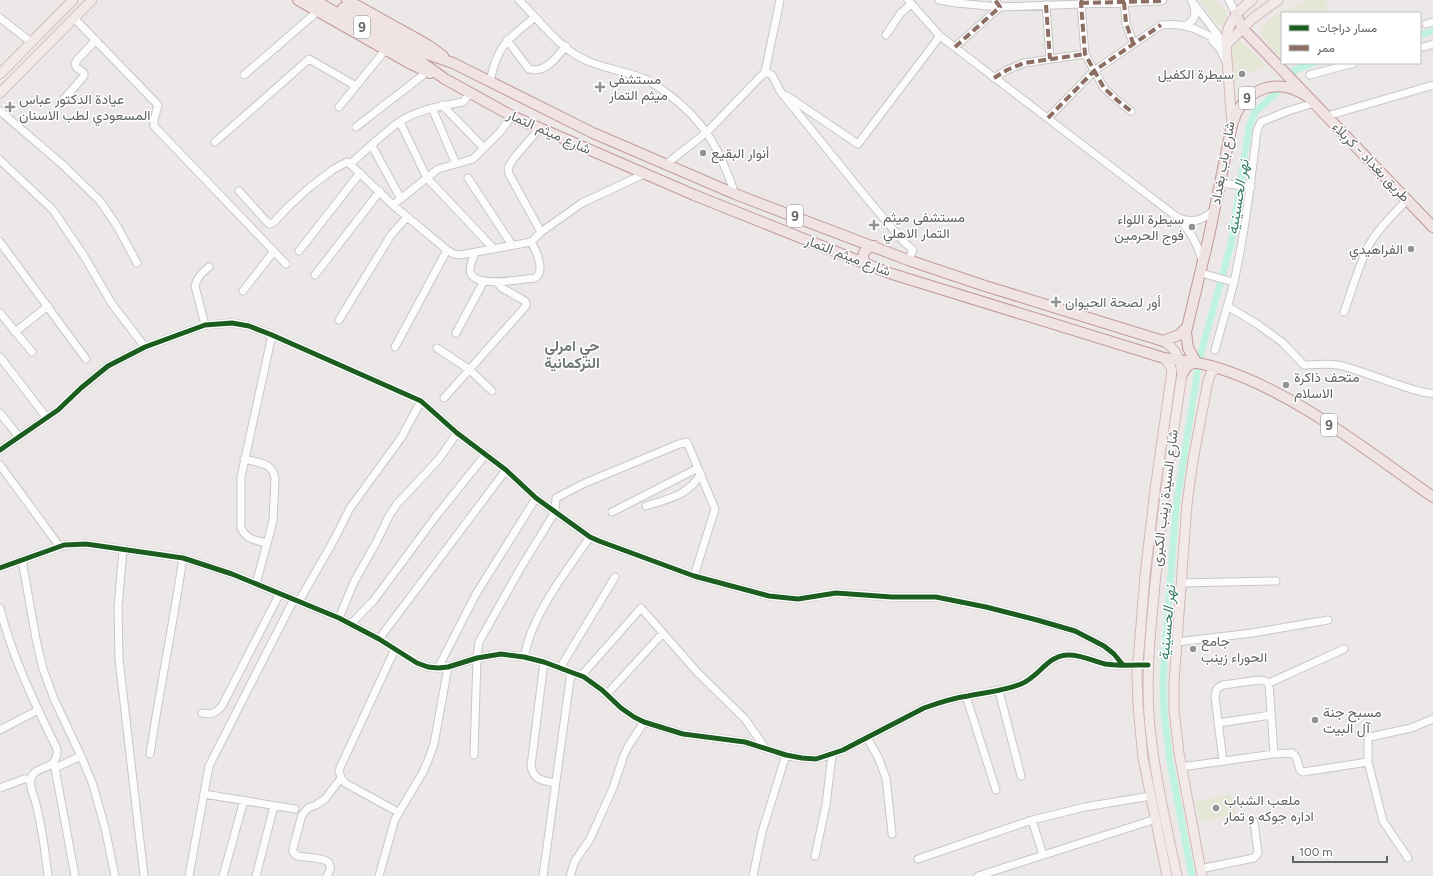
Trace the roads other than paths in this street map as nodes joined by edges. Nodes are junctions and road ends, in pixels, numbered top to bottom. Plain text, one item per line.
1 (73, 0) edge
2 (92, 0) edge
3 (298, 0) edge
4 (314, 0) edge
5 (328, 0) edge
6 (347, 0) edge
7 (519, 0) edge
8 (780, 0) edge
9 (939, 0) edge
10 (995, 0) edge
11 (1163, 0) edge
12 (1229, 0) edge
13 (1252, 0) edge
14 (1278, 0) edge
15 (1192, 1) edge
16 (910, 2) edge
17 (1081, 2) edge
18 (1124, 2) junction
19 (1046, 5) junction
20 (1000, 7) junction
21 (318, 11) junction
22 (1236, 14) junction
23 (536, 16) junction
24 (0, 18) edge
25 (74, 18) junction
26 (1186, 25) junction
27 (1242, 28) junction
28 (1201, 32) junction
29 (886, 35) dead end
30 (940, 36) junction
31 (96, 40) junction
32 (507, 40) junction
33 (31, 42) junction
34 (1133, 43) junction
35 (1433, 44) edge
36 (1226, 45) junction
37 (566, 46) junction
38 (955, 47) junction
39 (1421, 48) edge
40 (386, 49) junction
41 (412, 51) junction
42 (1085, 54) junction
43 (1050, 59) junction
44 (453, 63) junction
45 (1350, 64) edge
46 (1227, 65) junction
47 (1094, 71) junction
48 (427, 72) junction
49 (765, 72) junction
50 (0, 74) edge
51 (244, 75) dead end
52 (1310, 75) dead end
53 (994, 78) junction
54 (446, 79) junction
55 (490, 82) junction
56 (1433, 85) edge
57 (356, 86) junction
58 (780, 91) junction
59 (0, 93) edge
60 (470, 93) junction
61 (1306, 96) junction
62 (64, 99) dead end
63 (442, 105) junction
64 (339, 107) dead end
65 (432, 108) junction
66 (0, 111) edge
67 (1131, 111) dead end
68 (512, 116) junction
69 (1327, 116) junction
70 (1048, 118) junction
71 (400, 122) junction
72 (1232, 124) junction
73 (356, 127) dead end
74 (538, 129) junction
75 (707, 132) junction
76 (598, 136) junction
77 (215, 142) dead end
78 (372, 146) junction
79 (620, 146) junction
80 (484, 148) junction
81 (592, 152) junction
82 (0, 160) edge
83 (612, 160) junction
84 (350, 164) junction
85 (456, 164) junction
86 (665, 165) junction
87 (360, 173) junction
88 (644, 174) junction
89 (427, 178) junction
90 (468, 178) dead end
91 (1226, 184) junction
92 (1251, 187) junction
93 (238, 191) dead end
94 (380, 191) junction
95 (735, 194) junction
96 (401, 199) junction
97 (1407, 200) junction
98 (393, 205) junction
99 (1214, 210) junction
100 (407, 217) junction
101 (1177, 217) junction
102 (1433, 227) edge
103 (541, 232) junction
104 (845, 235) junction
105 (0, 242) edge
106 (531, 242) junction
107 (512, 245) junction
108 (874, 246) junction
109 (494, 249) junction
110 (447, 250) junction
111 (274, 251) junction
112 (299, 251) dead end
113 (474, 253) junction
114 (839, 253) junction
115 (908, 260) junction
116 (137, 263) dead end
117 (1203, 263) junction
118 (286, 264) dead end
119 (866, 264) junction
120 (209, 267) dead end
121 (1205, 274) junction
122 (315, 275) dead end
123 (484, 281) junction
124 (1230, 281) junction
125 (497, 282) junction
126 (243, 291) dead end
127 (48, 306) junction
128 (1227, 306) junction
129 (1344, 312) dead end
130 (0, 313) edge
131 (339, 320) dead end
132 (205, 326) junction
133 (1187, 327) junction
134 (15, 332) junction
135 (456, 333) dead end
136 (272, 335) junction
137 (1163, 341) junction
138 (145, 347) junction
139 (395, 347) dead end
140 (437, 348) dead end
141 (1215, 350) dead end
142 (32, 352) dead end
143 (0, 357) edge
144 (1164, 358) junction
145 (86, 359) dead end
146 (1180, 361) junction
147 (1196, 362) junction
148 (1217, 368) junction
149 (470, 370) junction
150 (1177, 373) junction
151 (492, 391) dead end
152 (1433, 393) edge
153 (444, 398) dead end
154 (421, 401) junction
155 (0, 413) edge
156 (47, 418) junction
157 (457, 433) junction
158 (19, 437) junction
159 (0, 450) edge
160 (486, 454) junction
161 (244, 459) junction
162 (0, 465) edge
163 (506, 470) junction
164 (700, 471) junction
165 (1433, 497) edge
166 (536, 498) junction
167 (646, 506) dead end
168 (555, 512) junction
169 (612, 512) dead end
170 (590, 537) junction
171 (267, 543) junction
172 (60, 546) junction
173 (123, 550) junction
174 (184, 558) junction
175 (22, 560) junction
176 (0, 568) edge
177 (694, 576) junction
178 (615, 577) dead end
179 (1276, 581) dead end
180 (1181, 582) junction
181 (256, 584) junction
182 (280, 593) junction
183 (296, 600) junction
184 (0, 608) edge
185 (339, 618) junction
186 (1328, 620) dead end
187 (351, 624) junction
188 (663, 633) junction
189 (379, 639) junction
190 (1177, 642) junction
191 (395, 649) junction
192 (1344, 649) dead end
193 (524, 657) junction
194 (477, 658) junction
195 (544, 662) junction
196 (1123, 665) junction
197 (1138, 665) junction
198 (1148, 666) junction
199 (448, 667) junction
200 (438, 668) junction
201 (560, 668) junction
202 (571, 672) junction
203 (581, 676) junction
204 (1269, 683) junction
205 (999, 691) junction
206 (607, 694) junction
207 (966, 696) junction
208 (38, 710) junction
209 (202, 714) dead end
210 (1272, 715) junction
211 (1433, 719) edge
212 (644, 722) junction
213 (1218, 723) junction
214 (0, 730) edge
215 (867, 738) junction
216 (767, 749) junction
217 (150, 754) dead end
218 (1274, 754) junction
219 (474, 755) dead end
220 (786, 755) junction
221 (832, 755) junction
222 (81, 756) junction
223 (1223, 761) junction
224 (1368, 762) junction
225 (55, 766) junction
226 (1181, 767) junction
227 (1021, 776) dead end
228 (340, 778) junction
229 (31, 779) junction
230 (555, 783) junction
231 (0, 788) edge
232 (996, 790) dead end
233 (204, 794) junction
234 (1151, 796) junction
235 (244, 800) junction
236 (274, 806) junction
237 (295, 809) dead end
238 (398, 812) junction
239 (1156, 819) junction
240 (1032, 820) junction
241 (1254, 822) dead end
242 (892, 834) dead end
243 (815, 856) dead end
244 (1043, 856) junction
245 (1408, 858) dead end
246 (918, 859) dead end
247 (1201, 872) edge
248 (994, 874) edge
249 (48, 876) edge
250 (75, 876) edge
251 (115, 876) edge
252 (144, 876) edge
253 (189, 876) edge
254 (223, 876) edge
255 (256, 876) edge
256 (328, 876) edge
257 (379, 876) edge
258 (543, 876) edge
259 (570, 876) edge
260 (753, 876) edge
261 (978, 876) edge
262 (1166, 876) edge
263 (1177, 876) edge

1 - 33 main road
2 - 25 main road
3 - 21 highway
4 - 41 highway, 9
5 - 41 highway, 9
6 - 44 highway
7 - 23 street
8 - 49 street
9 - 20 street
10 - 20 street
11 - 18 street
12 - 22 street
13 - 22 main road
14 - 27 main road
15 - 26 street
15 - 36 street
16 - 29 street
16 - 30 street
17 - 18 street
17 - 19 street
17 - 42 street
18 - 34 street
19 - 20 street
19 - 43 street
20 - 38 street
21 - 40 highway
21 - 51 street
22 - 27 highway
22 - 36 main road, شارع باب بغداد
23 - 32 street
23 - 37 street
24 - 33 street
25 - 31 street
25 - 59 main road
26 - 28 street
26 - 34 street
27 - 36 main road
27 - 61 highway, طريق بغداد - كربلاء
28 - 36 street
28 - 46 street
30 - 38 street
30 - 58 street
31 - 62 street
31 - 111 street
32 - 37 street
32 - 55 street
33 - 50 main road
34 - 47 street
35 - 39 street
36 - 46 main road, شارع باب بغداد
37 - 75 street
38 - 53 street
40 - 48 highway
40 - 57 street
41 - 44 highway, شارع ميثم التمار / 9
41 - 54 highway, شارع ميثم التمار / 9
42 - 43 street
42 - 47 street
43 - 53 street
44 - 55 highway, شارع ميثم التمار / 9
45 - 52 street
46 - 72 main road, شارع باب بغداد
47 - 67 street
47 - 70 street
48 - 54 highway
48 - 73 street
49 - 58 street
49 - 75 street
53 - 70 street
54 - 60 highway, شارع ميثم التمار / 9
55 - 76 highway, شارع ميثم التمار / 9
56 - 69 street
57 - 64 street
57 - 77 street
58 - 115 street
60 - 63 street
60 - 68 highway, شارع ميثم التمار / 9
61 - 69 highway, طريق بغداد - كربلاء / 9
61 - 72 highway, 9
61 - 92 street
63 - 65 street
63 - 80 street
65 - 71 street
65 - 85 street
66 - 116 street
68 - 74 highway, شارع ميثم التمار / 9
68 - 80 street
69 - 97 highway, طريق بغداد - كربلاء / 9
70 - 101 street
71 - 78 street
71 - 89 street
72 - 91 highway, شارع باب بغداد / 9
74 - 81 highway, شارع ميثم التمار / 9
74 - 103 street
75 - 86 street
75 - 95 street
76 - 79 highway, شارع ميثم التمار / 9
76 - 81 highway
78 - 84 street
78 - 96 street
79 - 83 highway
79 - 86 highway, شارع ميثم التمار / 9
80 - 85 street
81 - 83 highway, شارع ميثم التمار / 9
82 - 138 street
83 - 88 highway, شارع ميثم التمار / 9
84 - 87 street
84 - 93 street
85 - 89 street
86 - 95 highway, شارع ميثم التمار / 9
87 - 94 street
87 - 112 street
88 - 103 street
88 - 114 highway, شارع ميثم التمار / 9
89 - 96 street
89 - 109 street
90 - 107 street
91 - 92 street
91 - 99 highway, شارع باب بغداد / 9
92 - 124 street
94 - 98 street
94 - 122 street
95 - 104 highway, شارع ميثم التمار / 9
96 - 98 street
97 - 102 highway, طريق بغداد - كربلاء / 9
97 - 129 street
98 - 100 street
99 - 101 street
99 - 117 highway, شارع باب بغداد / 9
100 - 110 street
100 - 131 street
101 - 117 street
103 - 106 street
104 - 108 highway, شارع ميثم التمار / 9
104 - 114 highway
105 - 127 street
106 - 107 street
106 - 125 street
107 - 109 street
108 - 115 highway, شارع ميثم التمار / 9
108 - 119 highway
109 - 113 street
110 - 113 street
110 - 139 street
111 - 118 street
111 - 126 street
113 - 123 street
114 - 119 highway, شارع ميثم التمار / 9
115 - 137 highway, شارع ميثم التمار / 9
117 - 121 highway, شارع باب بغداد / 9
119 - 144 highway, شارع ميثم التمار / 9
120 - 132 street
121 - 124 street
121 - 133 highway, شارع باب بغداد / 9
123 - 125 street
123 - 135 street
124 - 128 street
125 - 149 street
127 - 134 street
127 - 145 street
128 - 141 street
128 - 152 street
130 - 134 street
132 - 136 street
132 - 138 street
133 - 137 highway
133 - 147 highway, شارع باب بغداد
134 - 142 street
136 - 154 street
136 - 161 street
137 - 146 main road, شارع السيدة زينب الكبرى
138 - 156 street
140 - 149 street
143 - 156 street
144 - 146 highway, شارع ميثم التمار / 9
144 - 150 main road
146 - 147 highway, شارع ميثم التمار / 9
146 - 150 main road, شارع السيدة زينب الكبرى
147 - 148 highway, 9
147 - 150 highway
148 - 165 highway, 9
148 - 180 main road
149 - 151 street
149 - 153 street
150 - 197 main road, شارع السيدة زينب الكبرى
150 - 198 main road, شارع السيدة زينب الكبرى
154 - 157 street
154 - 183 street
155 - 158 street
156 - 158 street
157 - 160 street
157 - 185 street
158 - 159 street
160 - 163 street
160 - 187 street
161 - 171 street
161 - 171 street
162 - 172 street
163 - 166 street
163 - 189 street
164 - 167 street
164 - 168 street
164 - 169 street
164 - 177 street
166 - 168 street
166 - 200 street
168 - 170 street
168 - 194 street
170 - 177 street
170 - 193 street
171 - 181 street
172 - 173 street
172 - 175 street
173 - 174 street
173 - 252 street
174 - 181 street
174 - 217 street
175 - 176 street
175 - 222 street
177 - 196 street
178 - 201 street
179 - 180 street
180 - 190 main road
181 - 182 street
182 - 183 street
182 - 209 street
183 - 185 street
183 - 233 street
184 - 208 street
185 - 187 street
186 - 190 street
187 - 189 street
188 - 203 street
188 - 206 street
188 - 216 street
189 - 191 street
190 - 226 main road
191 - 200 street
191 - 228 street
192 - 204 street
193 - 194 street
193 - 195 street
194 - 199 street
194 - 219 street
195 - 201 street
195 - 230 street
196 - 197 street
196 - 205 street
197 - 198 street
197 - 234 main road, شارع السيدة زينب الكبرى
198 - 263 main road, شارع السيدة زينب الكبرى
199 - 200 street
199 - 238 street
201 - 202 street
202 - 203 street
202 - 230 street
203 - 206 street
204 - 210 street
204 - 213 street
205 - 207 street
205 - 227 street
206 - 212 street
207 - 215 street
207 - 232 street
208 - 214 street
208 - 225 street
210 - 213 street
210 - 218 street
211 - 224 street
212 - 216 street
212 - 259 street
213 - 223 street
215 - 221 street
215 - 242 street
216 - 220 street
218 - 223 street
218 - 224 street
220 - 221 street
220 - 260 street
221 - 243 street
222 - 225 street
222 - 251 street
223 - 226 street
224 - 245 street
225 - 229 street
225 - 250 street
226 - 247 main road
228 - 238 street
228 - 256 street
229 - 231 street
229 - 249 street
230 - 258 street
233 - 235 street
233 - 253 street
234 - 239 main road, شارع السيدة زينب الكبرى
234 - 240 street
235 - 236 street
235 - 254 street
236 - 237 street
236 - 255 street
238 - 257 street
239 - 244 street
239 - 262 main road, شارع السيدة زينب الكبرى
240 - 244 street
240 - 246 street
241 - 247 street
244 - 248 street
248 - 261 street

